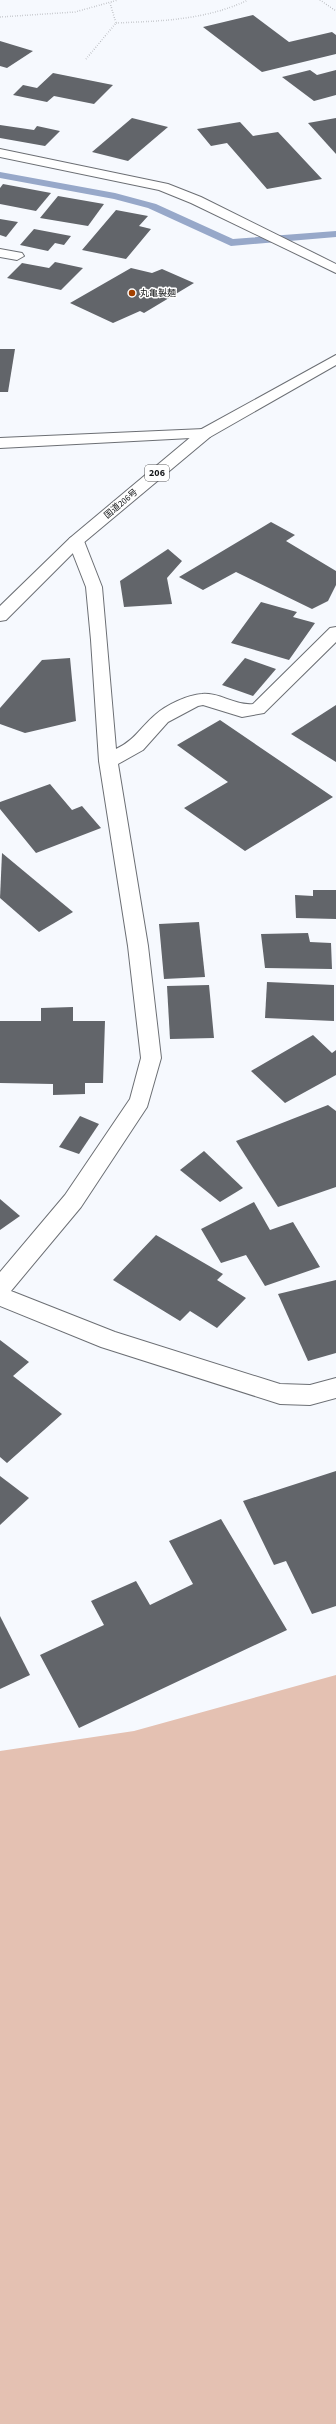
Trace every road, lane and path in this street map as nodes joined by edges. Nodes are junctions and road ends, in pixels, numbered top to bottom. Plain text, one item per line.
1 (118, 0) edge
2 (248, 0) edge
3 (320, 0) edge
4 (110, 4) junction
5 (336, 11) edge
6 (0, 17) edge
7 (116, 23) junction
8 (86, 59) dead end
9 (0, 153) edge
10 (0, 252) edge
11 (17, 256) dead end
12 (336, 269) edge
13 (336, 359) edge
14 (204, 434) junction
15 (0, 443) edge
16 (76, 541) junction
17 (0, 616) edge
18 (336, 632) edge
19 (108, 761) junction
20 (0, 1288) edge
21 (0, 1296) edge
22 (336, 1388) edge

1 - 4 path
2 - 7 path
3 - 5 path
4 - 6 path
4 - 7 path
7 - 8 path
9 - 12 main road
10 - 11 main road
13 - 14 main road, 国道206号 / 206
14 - 15 main road
14 - 16 main road, 国道206号 / 206
16 - 17 main road, 国道206号 / 206
16 - 19 main road
18 - 19 main road
19 - 20 main road
21 - 22 main road

